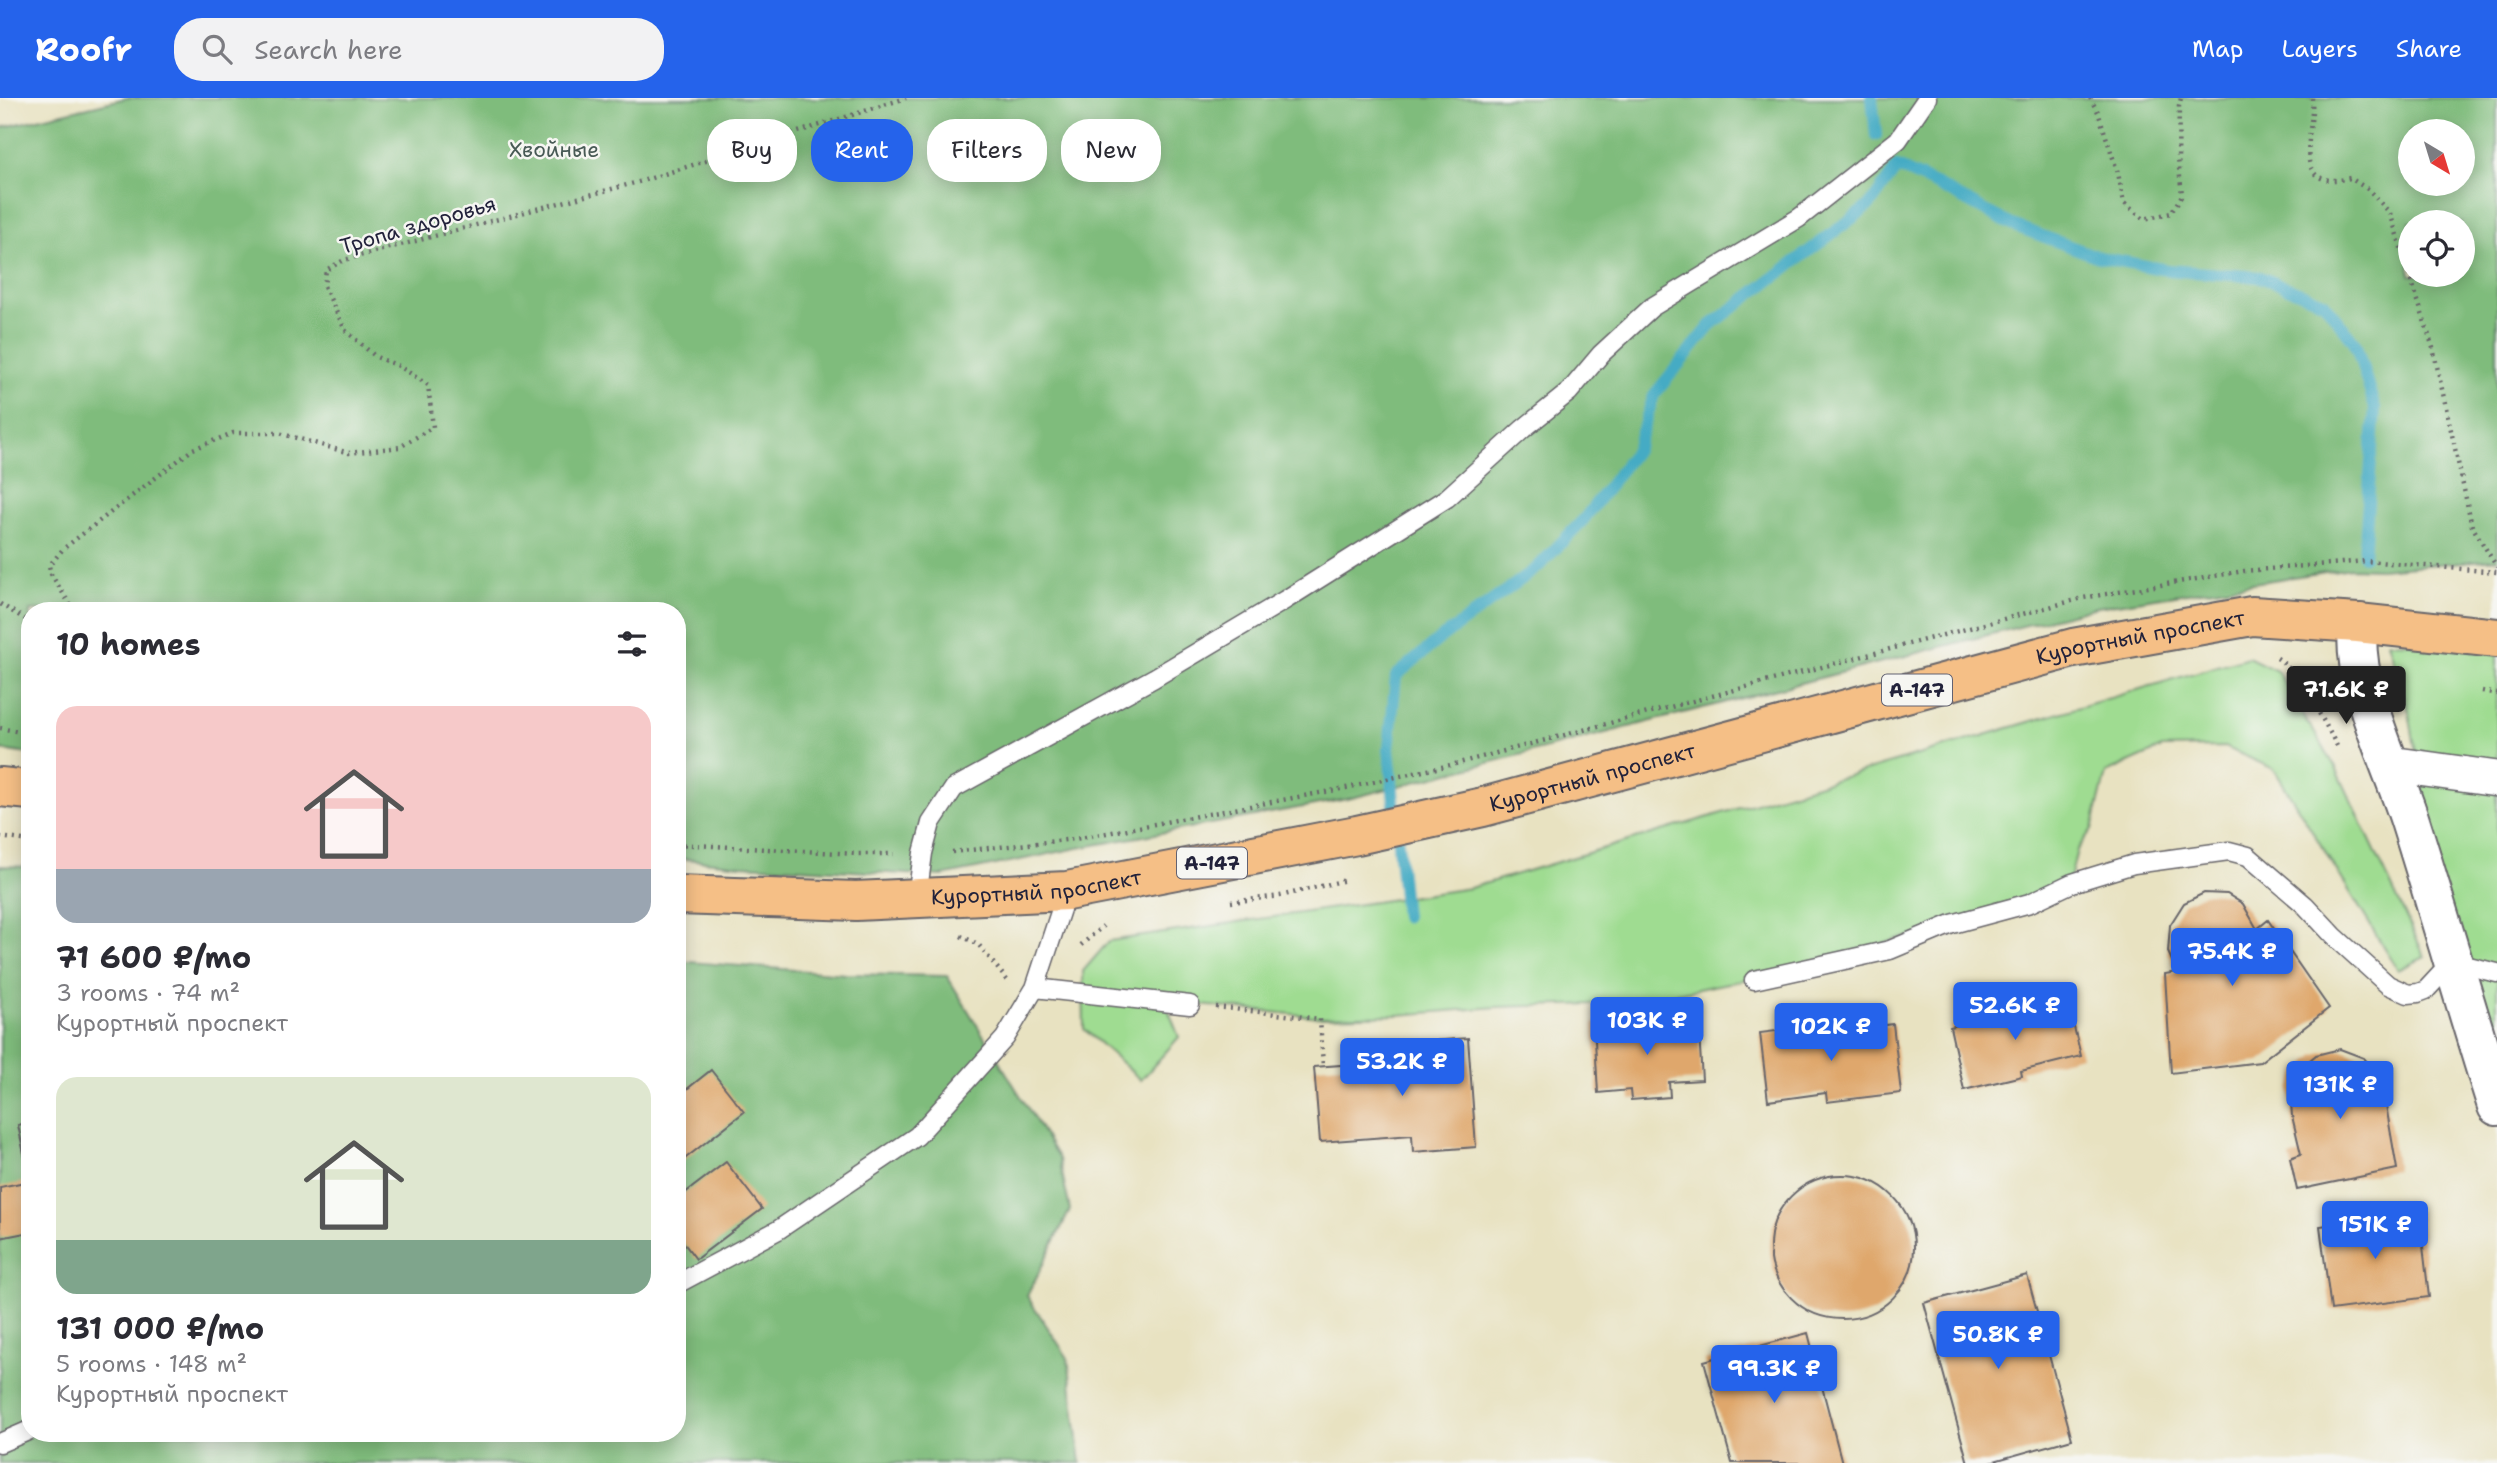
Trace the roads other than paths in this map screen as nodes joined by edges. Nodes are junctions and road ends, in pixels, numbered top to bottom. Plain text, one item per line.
1 (1927, 98) edge
2 (2358, 623) junction
3 (2497, 638) edge
4 (2390, 764) junction
5 (2497, 779) edge
6 (0, 786) edge
7 (21, 789) edge
8 (1067, 891) junction
9 (686, 895) edge
10 (917, 898) junction
11 (2452, 962) junction
12 (2497, 972) edge
13 (1754, 980) dead end
14 (1036, 985) junction
15 (1190, 1005) road end
16 (2497, 1106) edge
17 (686, 1279) edge
18 (21, 1434) edge
19 (0, 1443) edge

1 - 10 lane
2 - 3 main road, Курортный проспект / А-147
2 - 4 street
2 - 8 main road, Курортный проспект / А-147
4 - 5 street
4 - 11 street
6 - 7 main road
8 - 10 main road, Курортный проспект / А-147
8 - 14 lane
9 - 10 main road, Курортный проспект / А-147
11 - 12 lane
11 - 13 lane
11 - 16 street
14 - 15 lane
14 - 17 lane
18 - 19 lane

